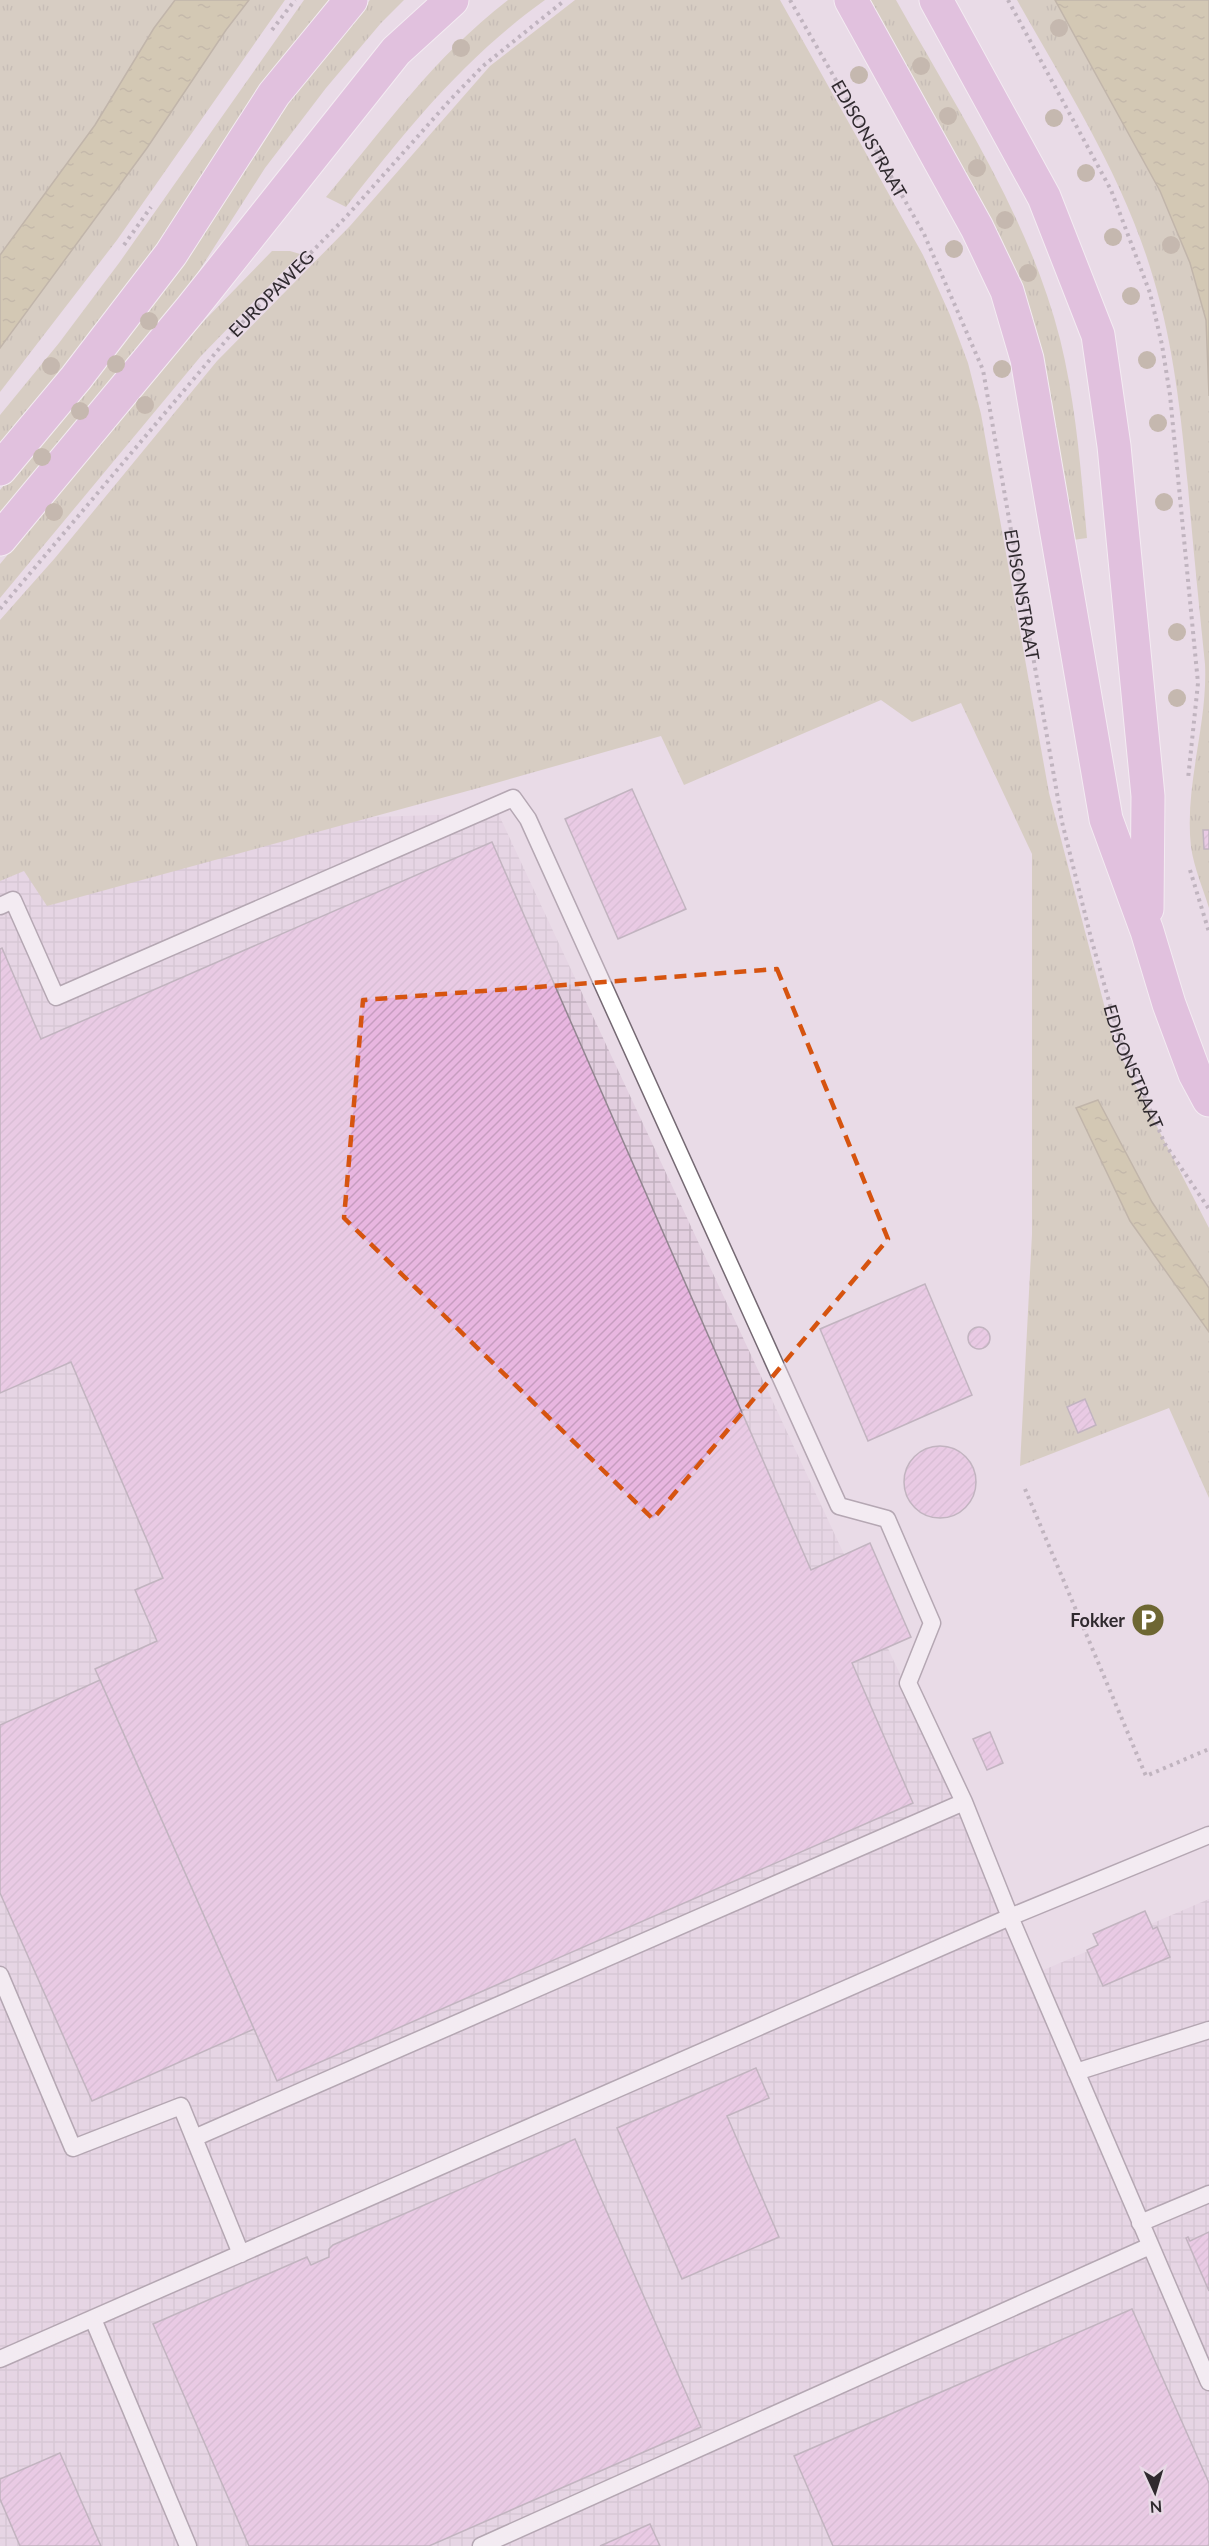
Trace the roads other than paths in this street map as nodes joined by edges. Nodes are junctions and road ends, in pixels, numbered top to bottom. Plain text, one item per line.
1 (351, 0) edge
2 (452, 0) edge
3 (851, 0) edge
4 (936, 0) edge
5 (0, 469) edge
6 (0, 539) edge
7 (0, 906) edge
8 (1147, 931) junction
9 (1209, 1100) edge
10 (964, 1802) junction
11 (1209, 1835) edge
12 (1010, 1917) junction
13 (0, 1975) edge
14 (1209, 2030) edge
15 (1076, 2072) junction
16 (194, 2138) junction
17 (1209, 2194) edge
18 (1140, 2223) junction
19 (1150, 2246) junction
20 (241, 2254) junction
21 (93, 2319) junction
22 (0, 2360) edge
23 (1209, 2382) edge
24 (188, 2546) edge
25 (481, 2546) edge

1 - 5 main road
2 - 6 main road
3 - 8 main road
4 - 8 main road
7 - 10 lane
8 - 9 main road
10 - 12 lane
10 - 16 lane
11 - 12 lane
12 - 15 lane
12 - 20 lane
13 - 16 lane
14 - 15 lane
15 - 18 lane
16 - 20 lane
17 - 18 lane
18 - 19 lane
19 - 23 lane
19 - 25 lane
20 - 21 lane
21 - 22 lane
21 - 24 lane

